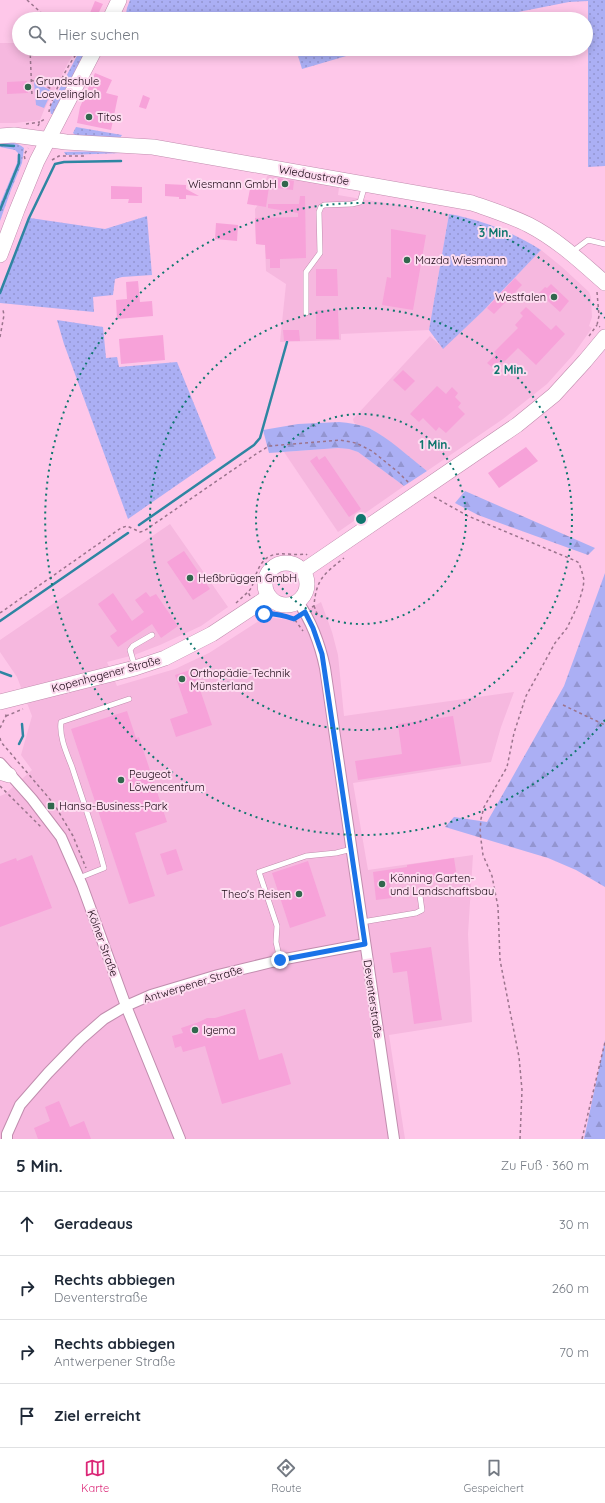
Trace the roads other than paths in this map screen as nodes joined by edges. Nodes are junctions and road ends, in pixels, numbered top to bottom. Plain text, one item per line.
1 (118, 0) edge
2 (113, 12) edge
3 (91, 56) edge
4 (0, 136) edge
5 (48, 140) junction
6 (366, 184) junction
7 (605, 244) edge
8 (572, 253) junction
9 (0, 255) edge
10 (601, 286) edge
11 (306, 313) dead end
12 (601, 330) edge
13 (308, 568) junction
14 (262, 600) junction
15 (301, 607) junction
16 (152, 635) dead end
17 (135, 668) junction
18 (129, 699) dead end
19 (0, 702) edge
20 (2, 774) edge
21 (352, 849) junction
22 (79, 878) junction
23 (420, 896) dead end
24 (362, 922) junction
25 (365, 944) junction
26 (280, 960) junction
27 (126, 1006) junction
28 (4, 1134) edge
29 (180, 1139) edge
30 (394, 1139) edge

1 - 2 main road
3 - 5 main road
4 - 5 main road, Wiedaustraße
5 - 6 main road, Wiedaustraße
5 - 9 main road
6 - 8 main road, Wiedaustraße
6 - 11 lane
7 - 8 lane
8 - 10 main road, Wiedaustraße
12 - 13 main road
13 - 14 main road
13 - 15 main road
14 - 15 main road
14 - 17 main road, Kopenhagener Straße
15 - 21 street, Deventerstraße
16 - 17 lane
17 - 19 main road, Kopenhagener Straße
18 - 22 lane
20 - 22 street, Kölner Straße
21 - 24 street, Deventerstraße
21 - 26 lane
22 - 27 street, Kölner Straße
23 - 24 lane
24 - 25 street, Deventerstraße
25 - 26 street, Antwerpener Straße
25 - 30 street, Deventerstraße
26 - 27 street, Antwerpener Straße
27 - 28 street, Antwerpener Straße
27 - 29 street, Kölner Straße

